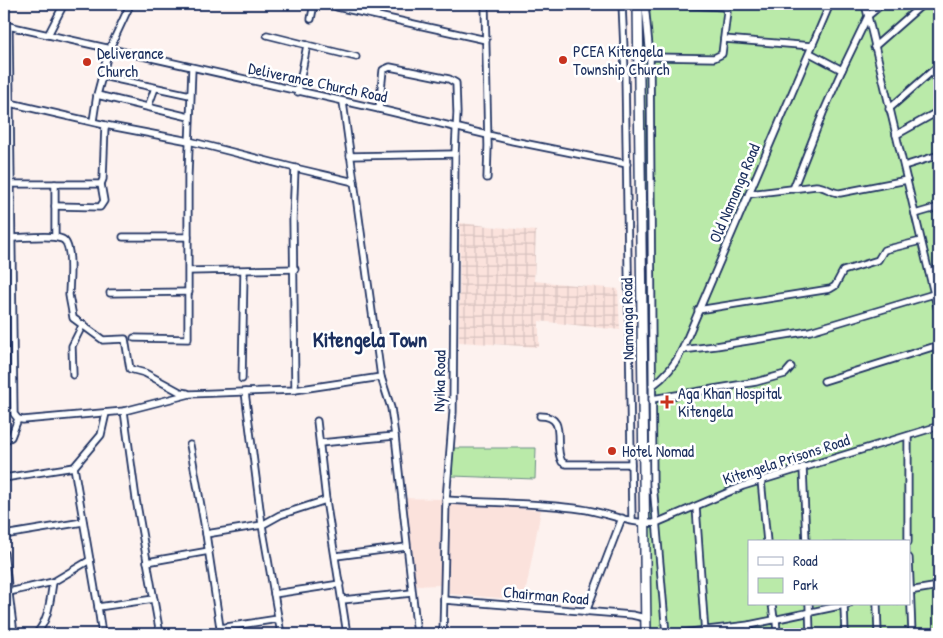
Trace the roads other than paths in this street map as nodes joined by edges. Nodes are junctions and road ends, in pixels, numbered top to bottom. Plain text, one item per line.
1 (64, 4) edge
2 (126, 4) edge
3 (314, 4) edge
4 (331, 4) edge
5 (380, 4) edge
6 (485, 4) edge
7 (621, 4) edge
8 (638, 4) edge
9 (645, 4) edge
10 (672, 4) edge
11 (830, 4) edge
12 (864, 4) edge
13 (882, 4) edge
14 (923, 4) edge
15 (375, 15) junction
16 (868, 16) junction
17 (311, 19) dead end
18 (6, 26) edge
19 (266, 35) dead end
20 (48, 36) junction
21 (724, 39) junction
22 (486, 40) junction
23 (307, 45) junction
24 (812, 46) junction
25 (874, 47) junction
26 (109, 50) junction
27 (810, 53) junction
28 (650, 56) junction
29 (356, 57) dead end
30 (939, 64) edge
31 (192, 68) junction
32 (842, 70) junction
33 (933, 71) junction
34 (102, 76) junction
35 (155, 88) junction
36 (939, 88) edge
37 (298, 92) junction
38 (97, 95) junction
39 (190, 95) junction
40 (343, 102) junction
41 (10, 103) junction
42 (148, 107) junction
43 (378, 109) junction
44 (889, 109) junction
45 (939, 111) edge
46 (189, 117) junction
47 (93, 121) junction
48 (105, 125) junction
49 (456, 129) junction
50 (487, 135) junction
51 (896, 135) junction
52 (189, 141) junction
53 (455, 154) junction
54 (939, 155) edge
55 (350, 156) junction
56 (7, 159) edge
57 (627, 164) junction
58 (904, 166) junction
59 (295, 168) junction
60 (645, 170) junction
61 (487, 178) dead end
62 (907, 180) junction
63 (354, 182) junction
64 (11, 184) junction
65 (55, 184) junction
66 (101, 184) junction
67 (794, 189) junction
68 (749, 194) junction
69 (55, 206) junction
70 (939, 206) edge
71 (915, 214) junction
72 (55, 237) junction
73 (123, 237) dead end
74 (188, 237) junction
75 (12, 238) junction
76 (921, 241) junction
77 (651, 255) junction
78 (641, 257) junction
79 (939, 268) edge
80 (295, 269) junction
81 (244, 270) junction
82 (189, 271) junction
83 (929, 272) junction
84 (110, 292) dead end
85 (189, 292) junction
86 (934, 294) junction
87 (4, 299) edge
88 (11, 300) junction
89 (698, 310) junction
90 (939, 315) edge
91 (83, 324) junction
92 (134, 338) dead end
93 (939, 345) edge
94 (682, 350) junction
95 (791, 367) dead end
96 (73, 375) dead end
97 (381, 377) junction
98 (242, 379) dead end
99 (824, 381) dead end
100 (652, 386) junction
101 (295, 390) junction
102 (245, 392) junction
103 (190, 394) junction
104 (652, 399) junction
105 (124, 411) junction
106 (106, 413) junction
107 (540, 416) dead end
108 (18, 419) junction
109 (317, 421) dead end
110 (939, 426) edge
111 (395, 436) junction
112 (908, 436) junction
113 (4, 441) edge
114 (320, 443) junction
115 (190, 445) dead end
116 (631, 464) junction
117 (74, 467) junction
118 (803, 467) junction
119 (4, 478) edge
120 (761, 480) junction
121 (326, 500) junction
122 (446, 500) junction
123 (696, 507) junction
124 (622, 518) junction
125 (632, 520) junction
126 (83, 522) junction
127 (656, 523) junction
128 (643, 524) junction
129 (262, 525) junction
130 (206, 534) junction
131 (4, 535) edge
132 (767, 540) edge
133 (806, 540) edge
134 (908, 540) edge
135 (406, 548) junction
136 (209, 551) junction
137 (4, 553) edge
138 (336, 556) junction
139 (90, 560) junction
140 (147, 562) junction
141 (53, 582) junction
142 (340, 584) junction
143 (939, 586) edge
144 (910, 591) edge
145 (9, 592) junction
146 (412, 593) junction
147 (274, 594) junction
148 (154, 598) junction
149 (342, 600) junction
150 (444, 600) junction
151 (772, 606) edge
152 (809, 606) edge
153 (841, 606) edge
154 (847, 606) edge
155 (877, 606) edge
156 (98, 607) junction
157 (809, 611) junction
158 (586, 612) junction
159 (646, 618) junction
160 (278, 619) junction
161 (775, 619) junction
162 (749, 625) junction
163 (221, 631) edge
164 (705, 632) edge
165 (14, 634) edge
166 (36, 634) edge
167 (102, 634) edge
168 (160, 634) edge
169 (281, 634) edge
170 (347, 634) edge
171 (417, 634) edge
172 (422, 634) edge
173 (443, 634) edge
174 (646, 634) edge
175 (666, 634) edge
176 (674, 634) edge
177 (750, 634) edge
178 (777, 634) edge
179 (810, 634) edge
180 (845, 634) edge
181 (878, 634) edge
182 (912, 634) edge

1 - 20 street
2 - 26 street
3 - 17 street
4 - 15 street
5 - 15 street
6 - 22 street
7 - 57 street
8 - 60 highway, Namanga Road
9 - 28 street
10 - 21 street
11 - 24 street, Old Namanga Road
12 - 16 street
13 - 16 street
14 - 25 street
15 - 22 street
16 - 25 street
16 - 32 street
18 - 20 street, Deliverance Church Road
18 - 41 street
19 - 23 street
20 - 26 street, Deliverance Church Road
21 - 24 street
21 - 28 street
22 - 50 street
23 - 29 street
23 - 37 street
24 - 27 street, Old Namanga Road
25 - 44 street
26 - 31 street, Deliverance Church Road
26 - 34 street
27 - 32 street
27 - 68 street, Old Namanga Road
28 - 60 street
30 - 33 street
31 - 37 street, Deliverance Church Road
31 - 39 street
32 - 67 street
33 - 36 street
33 - 44 street
34 - 35 street
34 - 38 street
35 - 39 street
35 - 42 street
37 - 40 street, Deliverance Church Road
38 - 42 street
38 - 47 street
39 - 46 street
40 - 43 street, Deliverance Church Road
40 - 55 street
41 - 47 street
41 - 56 street
42 - 46 street
43 - 49 street, Deliverance Church Road
43 - 49 street, Nyika Road
44 - 51 street
45 - 51 street
46 - 52 street
47 - 48 street
48 - 52 street
48 - 66 street
49 - 50 street, Deliverance Church Road
49 - 53 street, Nyika Road
50 - 57 street, Deliverance Church Road
50 - 61 street
51 - 58 street
52 - 59 street
52 - 74 street
53 - 55 street
53 - 122 street, Nyika Road
54 - 58 street
55 - 63 street
56 - 64 street
57 - 116 street
58 - 62 street
59 - 63 street
59 - 80 street
60 - 77 street
60 - 78 highway, Namanga Road
62 - 67 street
62 - 71 street
63 - 97 street
64 - 65 street
64 - 75 street
65 - 66 street
65 - 69 street
66 - 69 street
67 - 68 street
68 - 89 street, Old Namanga Road
69 - 72 street
70 - 71 street
71 - 76 street
72 - 75 street
72 - 91 street
73 - 74 street
74 - 82 street
75 - 88 street
76 - 83 street
76 - 89 street
77 - 78 street
77 - 100 street
78 - 128 highway, Namanga Road
79 - 83 street
80 - 81 street
80 - 101 street
81 - 82 street
81 - 98 street
82 - 85 street
83 - 86 street
84 - 85 street
85 - 92 street
86 - 90 street
86 - 94 street
87 - 88 street
88 - 108 street
89 - 94 street, Old Namanga Road
91 - 96 street
91 - 103 street
93 - 99 street
94 - 100 street, Old Namanga Road
95 - 104 street
97 - 101 street
97 - 111 street
100 - 104 street
101 - 102 street
102 - 103 street
102 - 129 street
103 - 105 street
104 - 127 street
105 - 106 street
105 - 140 street
106 - 108 street
106 - 117 street
107 - 116 street
108 - 113 street
109 - 114 street
110 - 112 street, Kitengela Prisons Road
111 - 114 street
111 - 135 street
112 - 118 street, Kitengela Prisons Road
112 - 134 street
114 - 121 street
115 - 130 street
116 - 125 street
117 - 119 street
117 - 126 street
118 - 120 street, Kitengela Prisons Road
118 - 133 street
120 - 123 street, Kitengela Prisons Road
120 - 132 street
121 - 129 street
121 - 138 street
122 - 124 street
122 - 150 street, Nyika Road
123 - 127 street, Kitengela Prisons Road
123 - 164 street
124 - 125 street
124 - 158 street
125 - 128 street
126 - 131 street
126 - 139 street
127 - 128 street, Kitengela Prisons Road
127 - 175 street
128 - 159 highway, Namanga Road
129 - 130 street
129 - 147 street
130 - 136 street
135 - 138 street
135 - 146 street
136 - 140 street
136 - 163 street
137 - 145 street
138 - 142 street
139 - 141 street
139 - 156 street
140 - 148 street
141 - 145 street
141 - 166 street
142 - 147 street
142 - 149 street
143 - 144 street
144 - 182 street
145 - 165 street
146 - 149 street
146 - 171 street
147 - 160 street
148 - 156 street
148 - 168 street
149 - 170 street
150 - 158 street, Chairman Road
150 - 173 street, Nyika Road
151 - 161 street
152 - 157 street
153 - 157 street
154 - 180 street
155 - 181 street
156 - 167 street
157 - 161 street
157 - 179 street
158 - 159 street, Chairman Road
159 - 174 highway, Namanga Road
160 - 163 street
160 - 169 street
161 - 162 street
161 - 178 street
162 - 164 street
162 - 177 street
164 - 176 street
171 - 172 street

